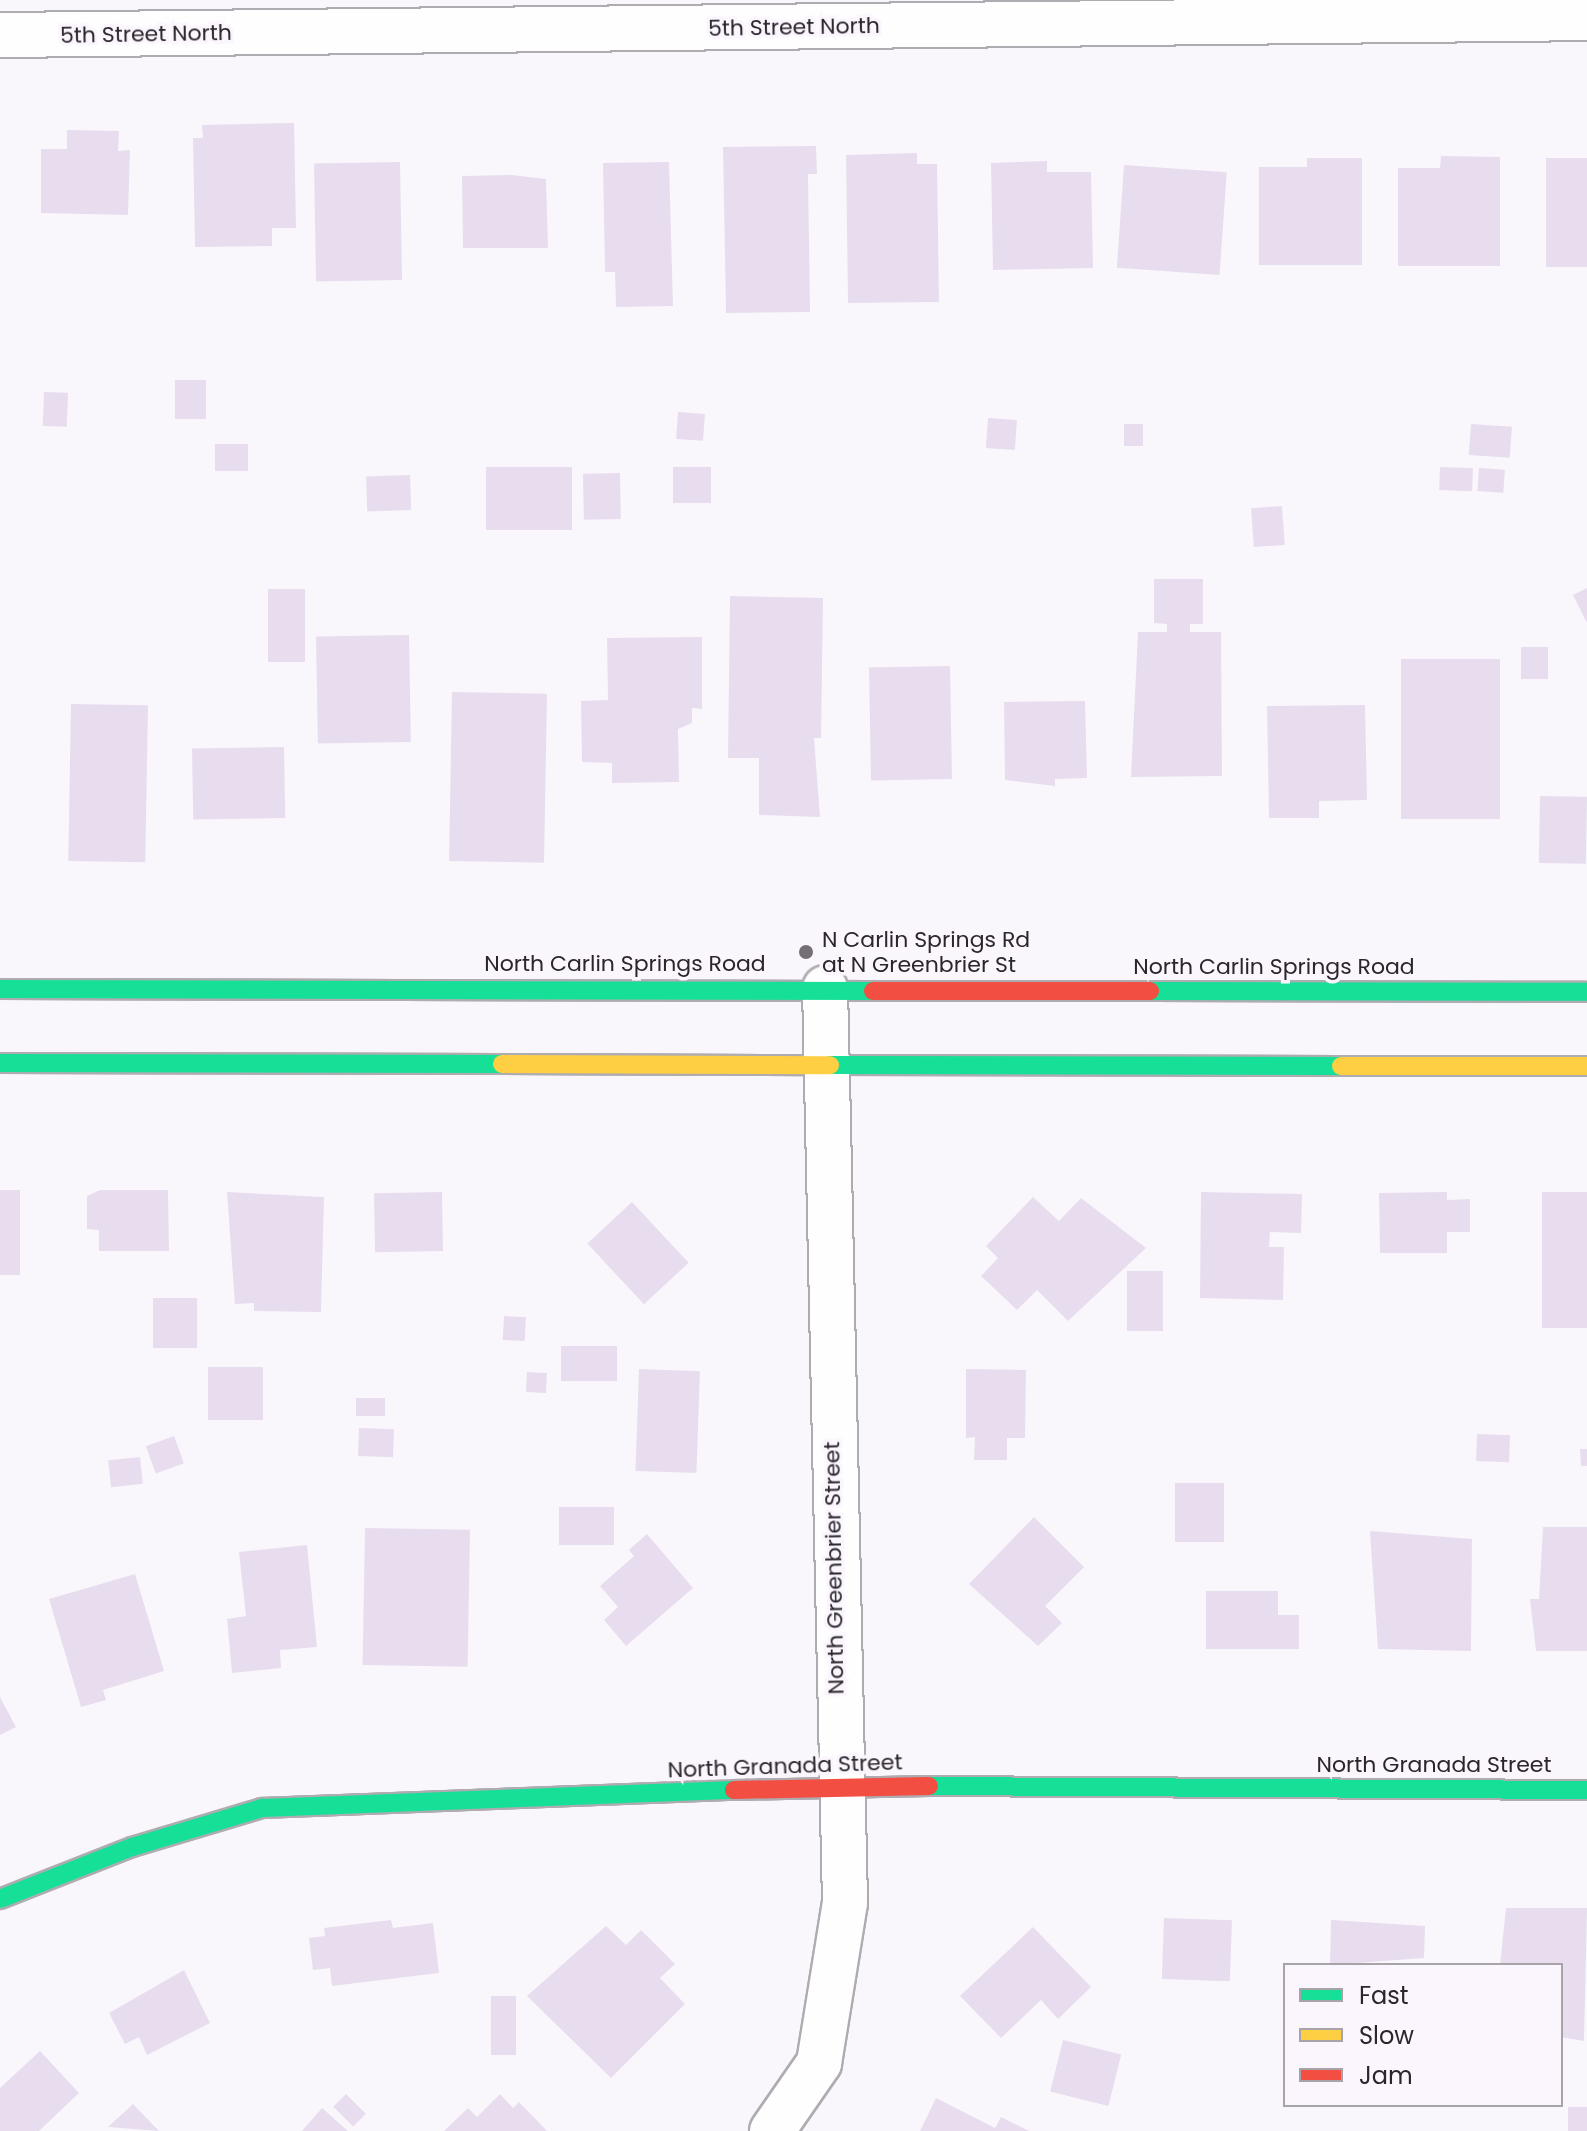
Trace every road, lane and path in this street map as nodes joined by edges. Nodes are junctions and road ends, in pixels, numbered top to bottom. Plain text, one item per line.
1 (568, 15) edge
2 (1587, 18) edge
3 (0, 35) edge
4 (825, 988) junction
5 (0, 989) edge
6 (1587, 992) edge
7 (0, 1063) edge
8 (826, 1065) junction
9 (1587, 1066) edge
10 (837, 1786) junction
11 (1587, 1790) edge
12 (0, 1899) edge
13 (772, 2131) edge

1 - 2 street, 5th Street North
1 - 3 street, 5th Street North
4 - 5 main road, North Carlin Springs Road
4 - 6 main road, North Carlin Springs Road
4 - 8 street, North Greenbrier Street
7 - 8 main road
8 - 9 main road
8 - 10 street, North Greenbrier Street
10 - 11 main road, North Granada Street
10 - 12 main road, North Granada Street
10 - 13 street, North Greenbrier Street

